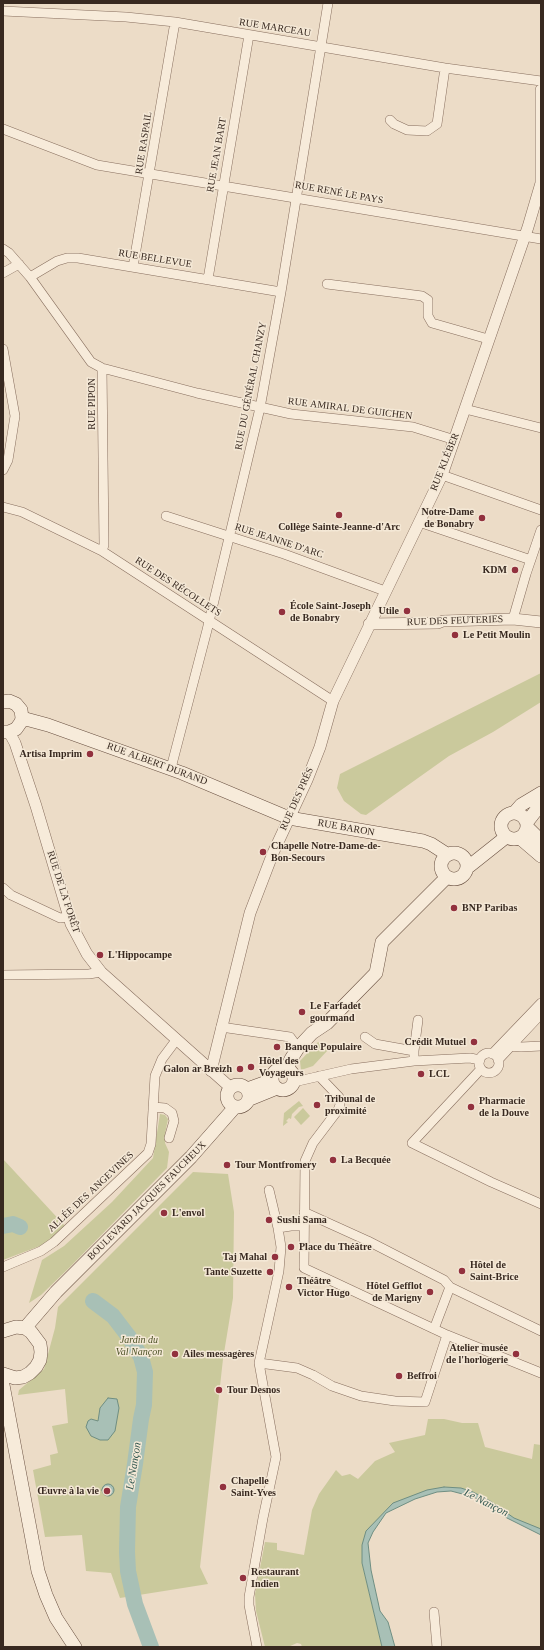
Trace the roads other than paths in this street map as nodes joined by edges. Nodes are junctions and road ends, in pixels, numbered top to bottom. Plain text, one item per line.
1 (328, 3) edge
2 (3, 11) edge
3 (175, 22) junction
4 (249, 35) junction
5 (322, 46) junction
6 (445, 68) junction
7 (541, 81) edge
8 (541, 90) edge
9 (390, 120) dead end
10 (3, 129) edge
11 (150, 174) junction
12 (223, 185) junction
13 (297, 197) junction
14 (524, 235) junction
15 (541, 239) edge
16 (3, 249) edge
17 (19, 264) junction
18 (133, 267) junction
19 (3, 273) edge
20 (30, 277) junction
21 (208, 279) junction
22 (327, 284) dead end
23 (281, 292) junction
24 (488, 339) junction
25 (3, 349) edge
26 (102, 368) junction
27 (260, 408) junction
28 (465, 409) junction
29 (541, 428) edge
30 (455, 440) junction
31 (3, 470) edge
32 (442, 475) junction
33 (3, 507) edge
34 (541, 510) edge
35 (166, 516) dead end
36 (418, 522) junction
37 (541, 530) edge
38 (229, 536) junction
39 (102, 551) junction
40 (531, 560) junction
41 (385, 592) junction
42 (513, 619) junction
43 (210, 621) junction
44 (541, 622) edge
45 (370, 624) junction
46 (4, 700) edge
47 (333, 701) junction
48 (22, 718) junction
49 (6, 732) edge
50 (171, 768) junction
51 (541, 793) edge
52 (541, 804) edge
53 (514, 813) junction
54 (289, 818) junction
55 (525, 829) junction
56 (503, 832) junction
57 (541, 841) edge
58 (541, 856) edge
59 (445, 859) junction
60 (465, 863) junction
61 (447, 877) junction
62 (3, 888) edge
63 (69, 917) junction
64 (101, 972) junction
65 (3, 975) edge
66 (541, 1003) edge
67 (541, 1014) edge
68 (418, 1020) dead end
69 (221, 1027) junction
70 (365, 1038) dead end
71 (177, 1039) junction
72 (510, 1046) junction
73 (541, 1046) edge
74 (298, 1048) junction
75 (414, 1051) junction
76 (495, 1057) junction
77 (414, 1061) junction
78 (480, 1065) junction
79 (286, 1068) junction
80 (211, 1071) junction
81 (319, 1076) junction
82 (294, 1082) junction
83 (275, 1084) junction
84 (231, 1088) junction
85 (248, 1094) junction
86 (153, 1107) junction
87 (235, 1107) junction
88 (169, 1138) dead end
89 (269, 1190) dead end
90 (541, 1204) edge
91 (304, 1212) junction
92 (304, 1226) junction
93 (278, 1228) junction
94 (3, 1267) edge
95 (450, 1287) junction
96 (56, 1292) junction
97 (24, 1328) junction
98 (434, 1329) junction
99 (3, 1330) edge
100 (541, 1331) edge
101 (447, 1335) junction
102 (36, 1337) junction
103 (259, 1364) junction
104 (541, 1373) edge
105 (9, 1376) edge
106 (3, 1385) edge
107 (7, 1402) junction
108 (434, 1612) dead end
109 (75, 1647) edge
110 (257, 1647) edge
111 (437, 1647) edge

1 - 5 street, RUE DU GÉNÉRAL CHANZY
2 - 3 street, RUE MARCEAU
3 - 4 street, RUE MARCEAU
3 - 11 street, RUE RASPAIL
4 - 5 street, RUE MARCEAU
4 - 12 street, RUE JEAN BART
5 - 6 street, RUE MARCEAU
5 - 13 street, RUE DU GÉNÉRAL CHANZY
6 - 7 street, RUE MARCEAU
6 - 9 street
8 - 14 street, RUE KLÉBER
10 - 11 street, RUE RENÉ LE PAYS
11 - 12 street, RUE RENÉ LE PAYS
11 - 18 street, RUE RASPAIL
12 - 13 street, RUE RENÉ LE PAYS
12 - 21 street, RUE JEAN BART
13 - 14 street, RUE RENÉ LE PAYS
13 - 23 street, RUE DU GÉNÉRAL CHANZY
14 - 15 street, RUE RENÉ LE PAYS
14 - 24 street, RUE KLÉBER
16 - 17 street, RUE PIPON
17 - 19 street
17 - 20 street, RUE PIPON
18 - 20 street, RUE BELLEVUE
18 - 21 street, RUE BELLEVUE
20 - 26 street, RUE PIPON
21 - 23 street, RUE BELLEVUE
22 - 24 street
23 - 27 street, RUE DU GÉNÉRAL CHANZY
24 - 28 street, RUE KLÉBER
25 - 31 street
26 - 27 street, RUE AMIRAL DE GUICHEN
26 - 39 street, RUE PIPON
27 - 30 street, RUE AMIRAL DE GUICHEN
27 - 38 street, RUE DU GÉNÉRAL CHANZY
28 - 29 street
28 - 30 street, RUE KLÉBER
30 - 32 street, RUE KLÉBER
32 - 34 street
32 - 36 street, RUE KLÉBER
33 - 39 street, RUE DES RÉCOLLETS
35 - 38 street, RUE JEANNE D'ARC
36 - 40 street
36 - 41 street, RUE KLÉBER
37 - 40 street
38 - 41 street, RUE JEANNE D'ARC
38 - 43 street, RUE DU GÉNÉRAL CHANZY
39 - 43 street, RUE DES RÉCOLLETS
40 - 42 street
41 - 45 street, RUE KLÉBER
42 - 44 street, RUE DES FEUTERIES
42 - 45 street, RUE DES FEUTERIES
43 - 47 street, RUE DES RÉCOLLETS
43 - 50 street, RUE DU GÉNÉRAL CHANZY
45 - 47 street, RUE DES PRÉS
46 - 48 main road
47 - 54 street, RUE DES PRÉS
48 - 49 main road
48 - 50 main road, RUE ALBERT DURAND
49 - 63 street, RUE DE LA FORÊT
50 - 54 main road, RUE ALBERT DURAND
51 - 53 main road
52 - 55 main road
53 - 55 main road
53 - 56 main road
54 - 59 main road, RUE BARON
54 - 69 street, RUE DES PRÉS
55 - 56 main road
55 - 57 main road
55 - 58 main road
56 - 60 main road
59 - 60 main road
59 - 61 main road
60 - 61 main road
61 - 74 main road
62 - 63 street
63 - 64 street, RUE DE LA FORÊT
64 - 65 street
64 - 71 street, RUE DE LA FORÊT
66 - 76 street
67 - 72 street
68 - 75 street
69 - 74 street
69 - 80 street, RUE DES PRÉS
70 - 75 street
71 - 80 street, RUE DE LA FORÊT
71 - 86 street, ALLÉE DES ANGEVINES
72 - 73 street
72 - 76 street
74 - 79 main road
75 - 77 street
76 - 78 street
76 - 78 street
77 - 78 street
77 - 81 street
78 - 90 street
79 - 82 main road
79 - 83 main road
80 - 84 street, RUE DE LA FORÊT
81 - 82 street
81 - 91 street
82 - 83 main road
83 - 85 main road
84 - 85 main road
84 - 87 main road
85 - 87 main road
86 - 88 street
86 - 94 street, ALLÉE DES ANGEVINES
87 - 96 main road, BOULEVARD JACQUES FAUCHEUX
89 - 93 street
91 - 92 street
91 - 95 street
92 - 93 street
92 - 98 street
93 - 103 street
95 - 98 street
95 - 100 street
96 - 97 main road, BOULEVARD JACQUES FAUCHEUX
96 - 102 main road, BOULEVARD JACQUES FAUCHEUX
97 - 99 main road
97 - 102 main road
98 - 101 street
101 - 103 street
101 - 104 street
102 - 105 main road
103 - 110 street
105 - 107 main road
106 - 107 main road
107 - 109 main road
108 - 111 street

